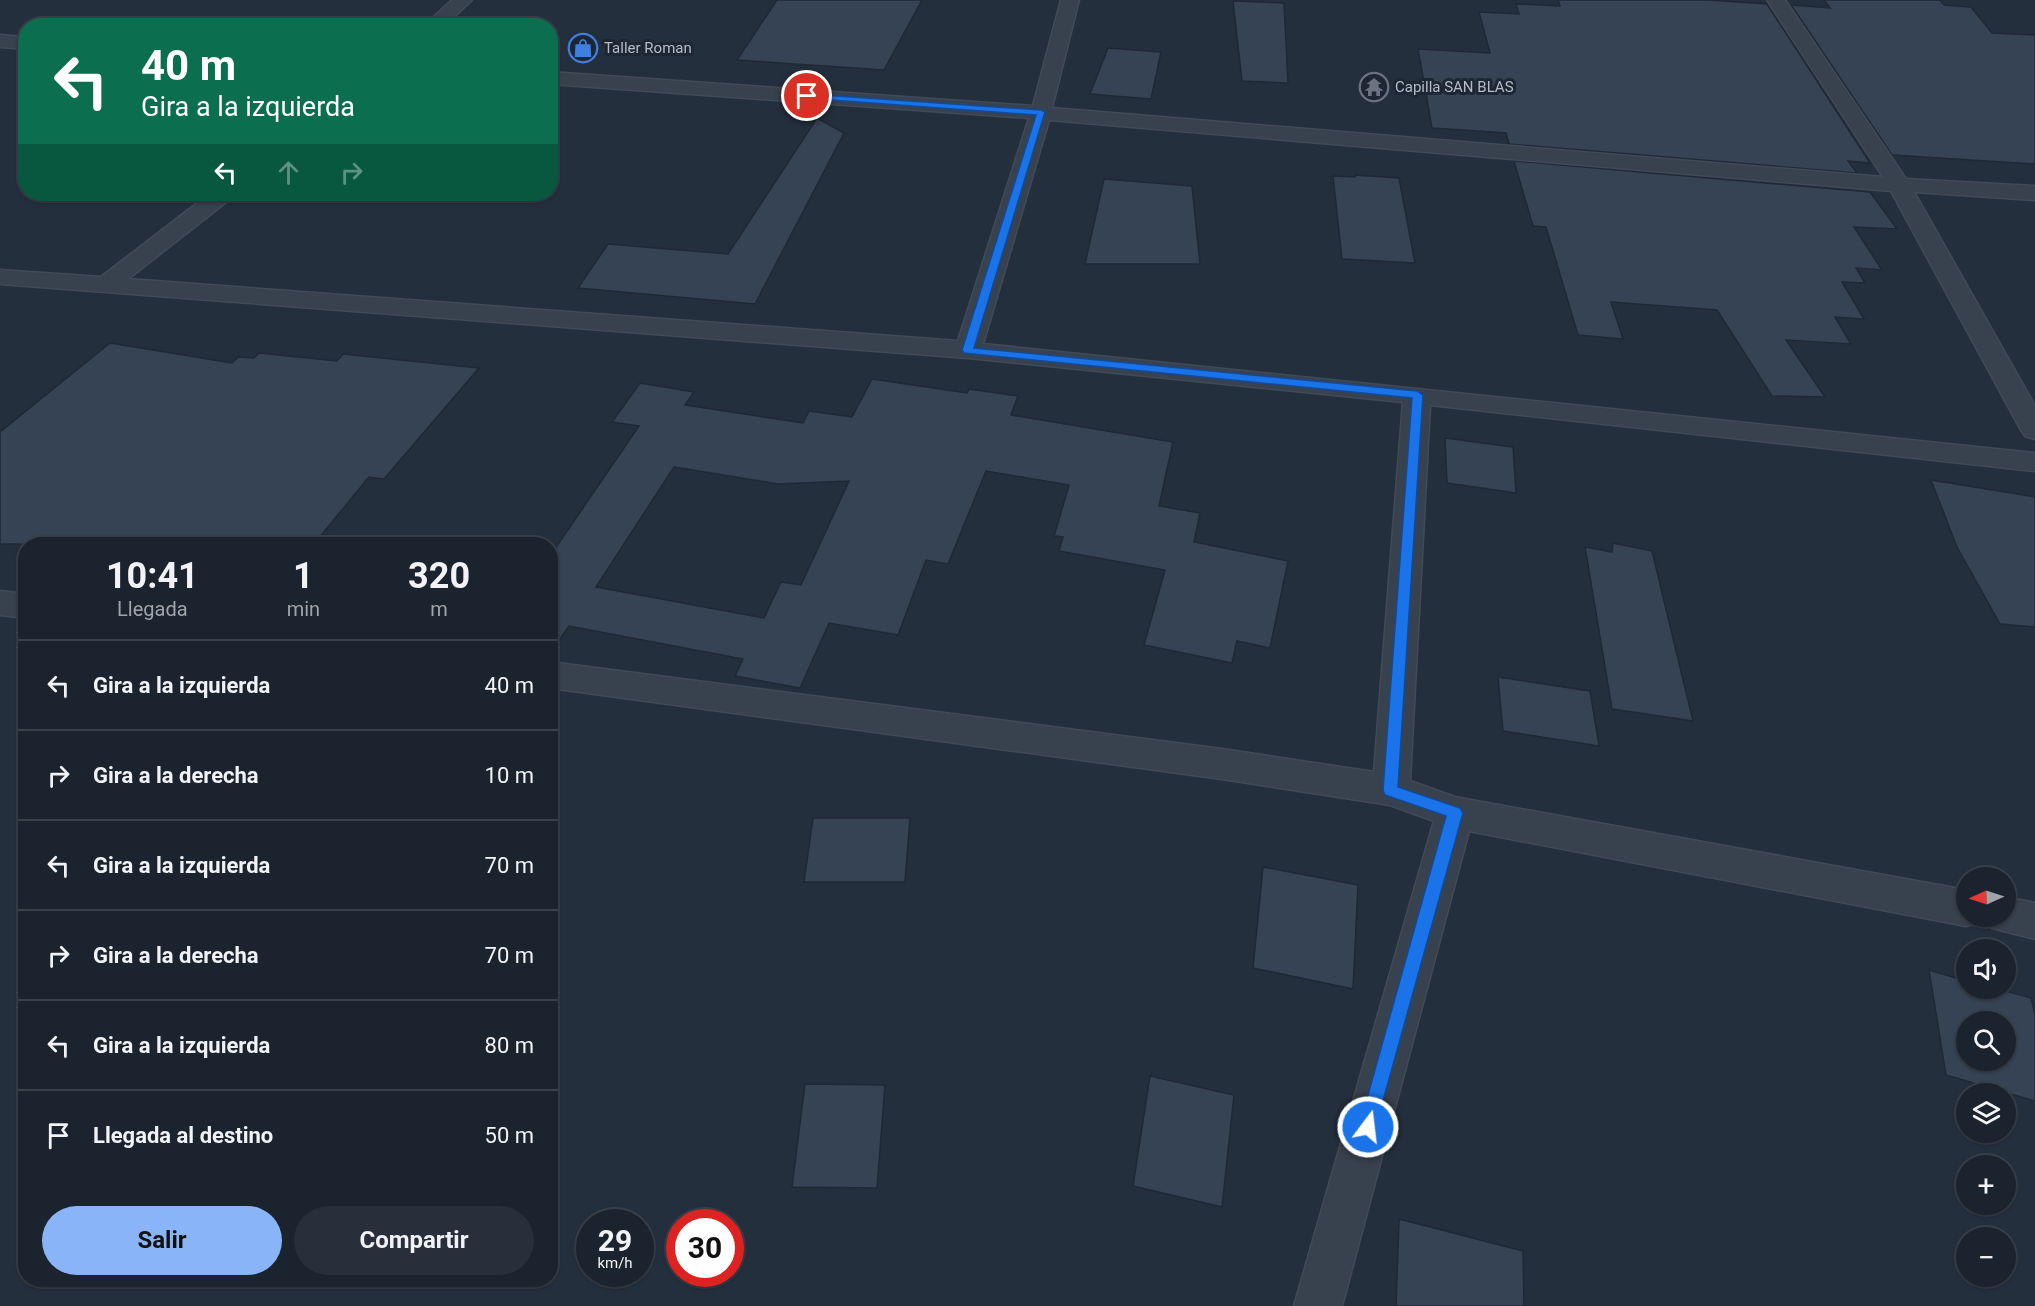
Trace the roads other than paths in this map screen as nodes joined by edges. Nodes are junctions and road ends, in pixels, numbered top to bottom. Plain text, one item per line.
1 (463, 0) edge
2 (1070, 0) edge
3 (1776, 0) edge
4 (442, 18) edge
5 (0, 41) edge
6 (18, 42) edge
7 (558, 79) edge
8 (1041, 112) junction
9 (1899, 185) junction
10 (2035, 193) edge
11 (213, 201) edge
12 (0, 277) edge
13 (106, 285) junction
14 (968, 350) junction
15 (2024, 389) edge
16 (1417, 395) junction
17 (2035, 430) edge
18 (2035, 462) edge
19 (0, 603) edge
20 (18, 605) edge
21 (558, 676) edge
22 (1391, 790) junction
23 (1455, 813) junction
24 (1956, 906) edge
25 (2016, 917) edge
26 (2035, 921) edge
27 (1318, 1306) edge

1 - 4 street
2 - 8 street
3 - 9 street
5 - 6 street
7 - 8 street
8 - 9 street
8 - 14 street
9 - 10 street
9 - 15 street
11 - 13 street
12 - 13 street
13 - 14 street
14 - 16 street
15 - 17 street
16 - 18 street
16 - 22 street
19 - 20 street
21 - 22 street
22 - 23 street
23 - 24 street
23 - 27 street
25 - 26 street

